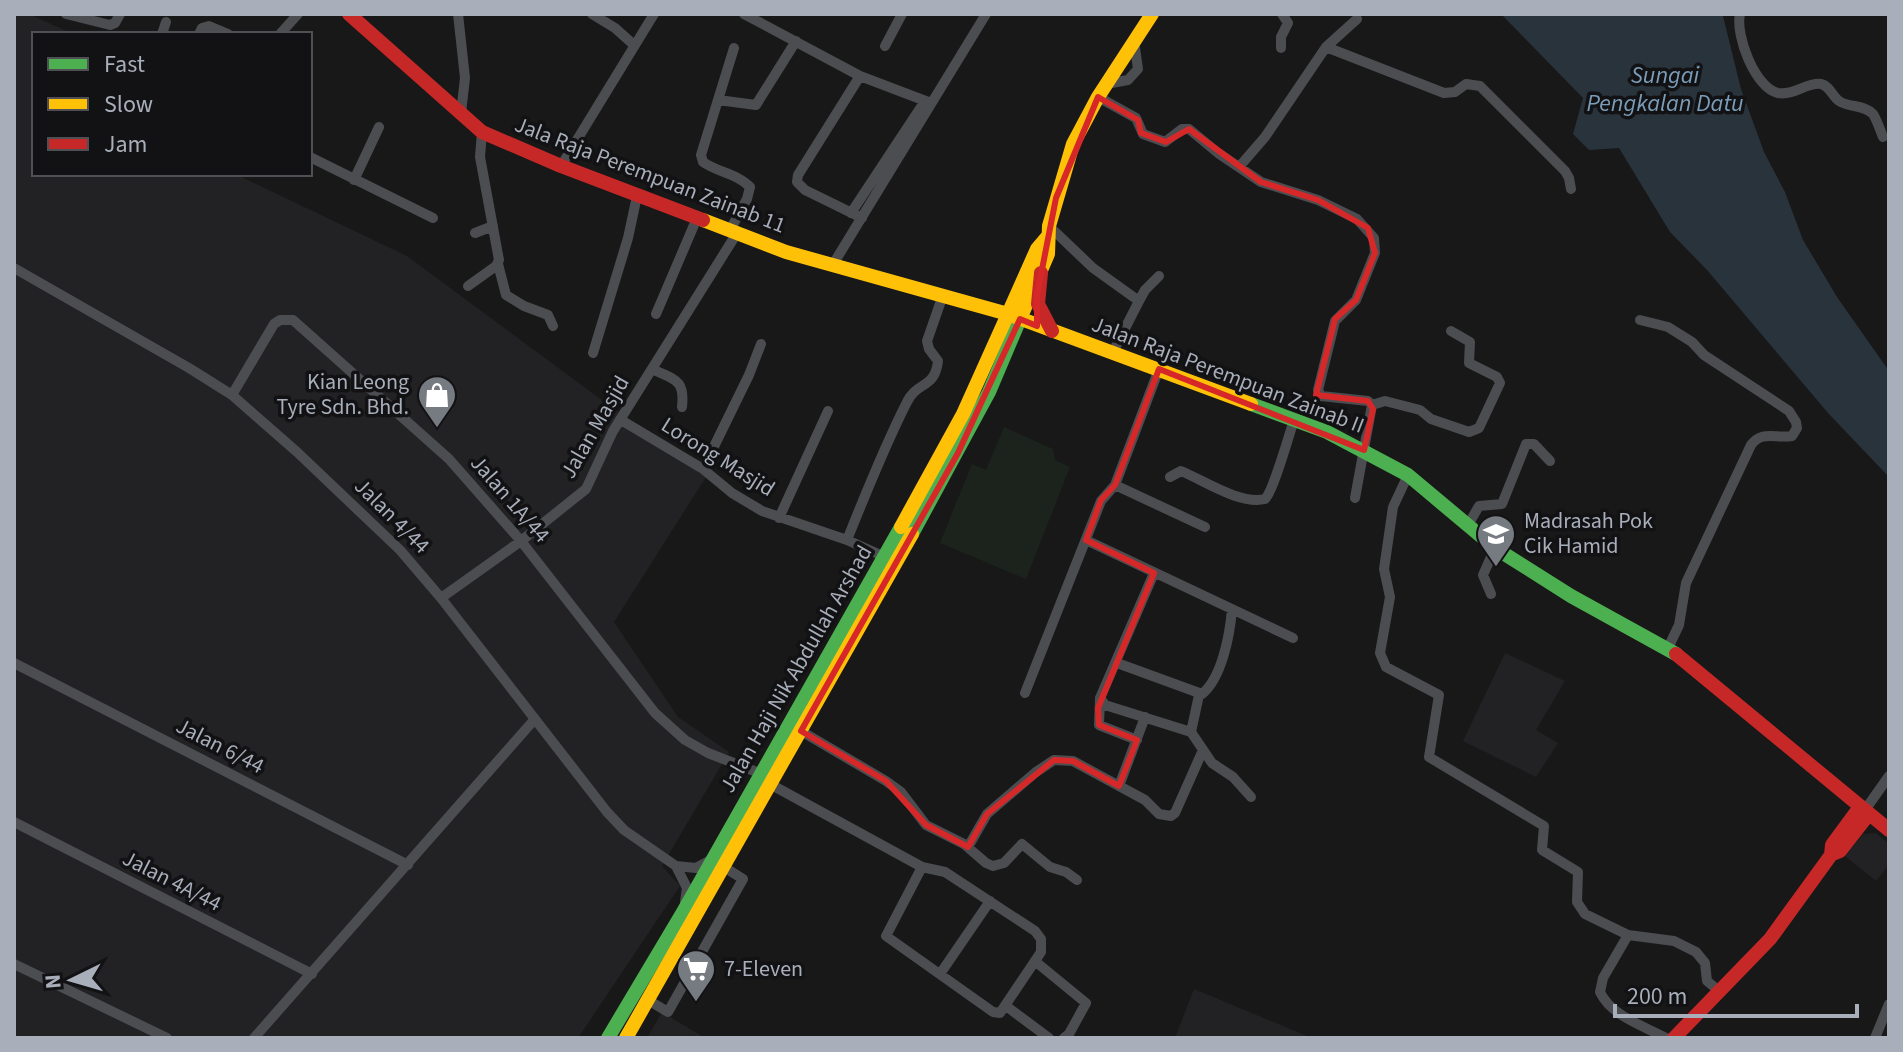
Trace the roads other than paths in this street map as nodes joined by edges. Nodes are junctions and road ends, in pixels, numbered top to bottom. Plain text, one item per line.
1 (66, 14) edge
2 (120, 14) edge
3 (298, 14) edge
4 (349, 14) edge
5 (458, 14) edge
6 (592, 14) edge
7 (654, 14) edge
8 (744, 14) edge
9 (902, 14) edge
10 (986, 14) edge
11 (1152, 14) edge
12 (1282, 14) edge
13 (1357, 19) dead end
14 (1740, 20) edge
15 (166, 22) dead end
16 (163, 32) edge
17 (200, 32) edge
18 (223, 32) edge
19 (282, 32) edge
20 (796, 41) junction
21 (634, 45) junction
22 (885, 46) dead end
23 (1326, 47) junction
24 (734, 48) dead end
25 (1281, 48) dead end
26 (860, 76) junction
27 (1102, 91) junction
28 (718, 100) junction
29 (928, 102) junction
30 (461, 113) junction
31 (379, 127) dead end
32 (482, 132) junction
33 (1883, 137) dead end
34 (312, 158) edge
35 (561, 166) junction
36 (1239, 167) junction
37 (354, 180) junction
38 (1571, 189) dead end
39 (637, 196) junction
40 (851, 213) junction
41 (433, 218) dead end
42 (697, 218) junction
43 (862, 218) junction
44 (493, 226) junction
45 (1049, 231) junction
46 (734, 232) junction
47 (475, 233) dead end
48 (498, 264) junction
49 (832, 266) junction
50 (14, 268) edge
51 (1034, 273) junction
52 (1159, 276) dead end
53 (468, 286) dead end
54 (943, 295) junction
55 (1139, 301) junction
56 (975, 304) junction
57 (656, 314) dead end
58 (1014, 316) junction
59 (1640, 320) dead end
60 (553, 326) dead end
61 (1451, 331) dead end
62 (1052, 332) junction
63 (761, 344) dead end
64 (1113, 352) junction
65 (593, 353) dead end
66 (652, 369) junction
67 (1159, 369) junction
68 (232, 395) junction
69 (1372, 405) junction
70 (682, 407) dead end
71 (828, 411) dead end
72 (621, 420) junction
73 (1294, 420) junction
74 (1364, 450) junction
75 (1550, 461) dead end
76 (703, 469) junction
77 (1408, 475) junction
78 (1170, 477) dead end
79 (1115, 485) junction
80 (1355, 498) dead end
81 (779, 518) junction
82 (1468, 525) junction
83 (1205, 527) dead end
84 (847, 540) junction
85 (1086, 540) junction
86 (521, 541) junction
87 (1495, 548) junction
88 (885, 557) junction
89 (1154, 573) junction
90 (1491, 594) dead end
91 (441, 598) junction
92 (1232, 609) junction
93 (1293, 638) dead end
94 (1668, 648) junction
95 (14, 663) edge
96 (1117, 663) junction
97 (1025, 693) dead end
98 (1199, 695) junction
99 (1100, 698) junction
100 (1145, 717) junction
101 (534, 720) junction
102 (801, 731) junction
103 (1191, 732) junction
104 (1137, 740) junction
105 (1203, 750) junction
106 (1889, 776) edge
107 (766, 779) junction
108 (1119, 786) junction
109 (1251, 797) dead end
110 (1865, 810) junction
111 (14, 822) edge
112 (1889, 830) edge
113 (968, 847) junction
114 (718, 863) junction
115 (408, 865) junction
116 (676, 866) junction
117 (922, 867) junction
118 (1077, 880) dead end
119 (990, 901) junction
120 (683, 912) junction
121 (1628, 935) junction
122 (683, 940) junction
123 (701, 951) junction
124 (1036, 962) junction
125 (14, 964) edge
126 (312, 974) junction
127 (940, 974) junction
128 (1718, 990) junction
129 (648, 1000) junction
130 (1889, 1004) edge
131 (1006, 1006) junction
132 (167, 1038) edge
133 (254, 1038) edge
134 (608, 1038) edge
135 (626, 1038) edge
136 (1049, 1038) edge
137 (1064, 1038) edge
138 (1666, 1038) edge
139 (1674, 1038) edge
140 (1875, 1038) edge

1 - 2 street
3 - 19 street
4 - 30 main road, Jala Raja Perempuan Zainab 11
5 - 30 street
6 - 21 street
7 - 21 street
8 - 20 street
9 - 22 street
10 - 29 street
11 - 27 main road
12 - 25 street
13 - 23 street
14 - 33 street
15 - 16 street
17 - 18 street
20 - 26 street
20 - 28 street
21 - 35 street
23 - 36 street
23 - 38 street
24 - 28 street
26 - 29 street
26 - 40 street
27 - 36 street
27 - 45 main road
28 - 46 street, Jalan Masjid
29 - 40 street
29 - 43 street
30 - 32 main road, Jala Raja Perempuan Zainab 11
31 - 37 street
32 - 35 main road, Jala Raja Perempuan Zainab 11
32 - 44 street
34 - 37 street
35 - 39 main road, Jala Raja Perempuan Zainab 11
36 - 69 street
37 - 41 street
39 - 42 main road, Jala Raja Perempuan Zainab 11
39 - 65 street
40 - 43 street
42 - 46 main road, Jala Raja Perempuan Zainab 11
42 - 57 street
43 - 49 street
44 - 47 street
44 - 48 street
45 - 51 main road
45 - 55 street
46 - 49 main road, Jala Raja Perempuan Zainab 11
46 - 66 street, Jalan Masjid
48 - 53 street
48 - 60 street
49 - 54 main road, Jala Raja Perempuan Zainab 11
50 - 68 street, Jalan 4/44
51 - 56 main road
51 - 58 main road
51 - 62 main road
52 - 55 street
54 - 56 main road, Jala Raja Perempuan Zainab 11
54 - 84 street
55 - 64 street
56 - 58 main road, Jala Raja Perempuan Zainab 11
58 - 62 main road, Jalan Raja Perempuan Zainab II
58 - 88 main road, Jalan Haji Nik Abdullah Arshad
58 - 102 main road, Jalan Haji Nik Abdullah Arshad
59 - 94 street
61 - 69 street
62 - 64 main road, Jalan Raja Perempuan Zainab II
63 - 76 street
64 - 67 main road, Jalan Raja Perempuan Zainab II
66 - 70 street
66 - 72 street, Jalan Masjid
67 - 73 main road, Jalan Raja Perempuan Zainab II
67 - 79 street
68 - 86 street, Jalan 1A/44
68 - 91 street, Jalan 4/44
69 - 74 street
71 - 81 street
72 - 76 street, Lorong Masjid
72 - 86 street, Jalan Masjid
73 - 74 main road, Jalan Raja Perempuan Zainab II
73 - 78 street
74 - 77 main road, Jalan Raja Perempuan Zainab II
74 - 80 street
75 - 82 street
76 - 81 street, Lorong Masjid
77 - 82 main road, Jalan Raja Perempuan Zainab II
77 - 121 street
79 - 83 street
79 - 85 street
81 - 84 street, Lorong Masjid
82 - 87 main road, Jalan Raja Perempuan Zainab II
84 - 88 street, Lorong Masjid
85 - 89 street
85 - 97 street
86 - 91 street, Jalan Masjid
86 - 107 street, Jalan 1A/44
87 - 90 street
87 - 94 main road, Jalan Raja Perempuan Zainab II
88 - 107 main road, Jalan Haji Nik Abdullah Arshad
89 - 92 street
89 - 96 street
91 - 101 street, Jalan 4/44
92 - 93 street
92 - 98 street
94 - 110 main road, Jalan Raja Perempuan Zainab II
95 - 115 street, Jalan 6/44
96 - 98 street
96 - 99 street
98 - 103 street
99 - 100 street
99 - 104 street
100 - 103 street
100 - 104 street
101 - 115 street
101 - 116 street, Jalan 4/44
102 - 107 main road, Jalan Haji Nik Abdullah Arshad
102 - 113 street
103 - 105 street
104 - 108 street
105 - 108 street
105 - 109 street
106 - 110 street
107 - 114 main road, Jalan Haji Nik Abdullah Arshad
107 - 117 street, Jalan 1A/44
108 - 113 street
110 - 112 main road, Jalan Raja Perempuan Zainab II
110 - 128 main road
111 - 126 street, Jalan 4A/44
113 - 118 street
114 - 116 street
114 - 120 main road, Jalan Haji Nik Abdullah Arshad
114 - 122 main road, Jalan Haji Nik Abdullah Arshad
114 - 123 street
115 - 126 street
116 - 120 street
117 - 119 street, Jalan 1A/44
117 - 127 street
119 - 124 street, Jalan 1A/44
119 - 127 street
120 - 134 main road, Jalan Haji Nik Abdullah Arshad
121 - 128 street
121 - 138 street
122 - 123 street
122 - 129 main road, Jalan Haji Nik Abdullah Arshad
123 - 129 street
124 - 131 street
124 - 137 street
125 - 132 street
126 - 133 street
127 - 131 street
128 - 139 main road
129 - 135 main road, Jalan Haji Nik Abdullah Arshad
130 - 140 street
131 - 136 street

